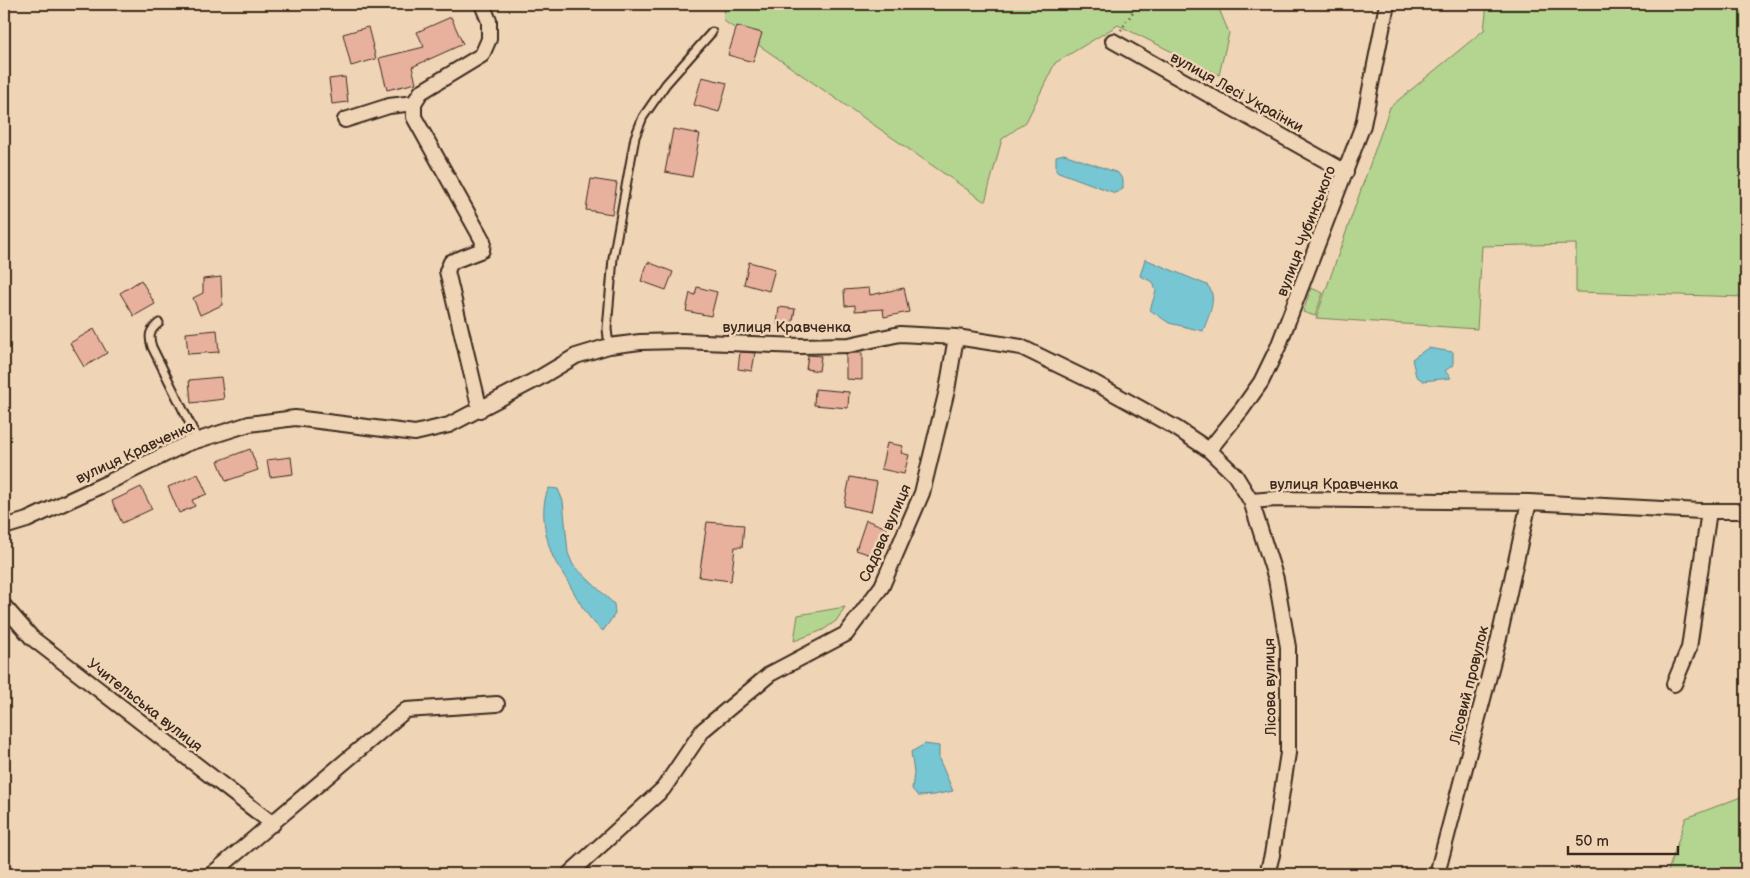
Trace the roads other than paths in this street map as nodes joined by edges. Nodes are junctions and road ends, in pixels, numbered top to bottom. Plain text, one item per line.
1 (482, 4) edge
2 (1387, 4) edge
3 (712, 32) dead end
4 (1113, 41) road end
5 (414, 103) junction
6 (344, 120) dead end
7 (1346, 172) junction
8 (159, 323) dead end
9 (956, 337) junction
10 (609, 346) junction
11 (480, 410) junction
12 (198, 440) junction
13 (1209, 450) junction
14 (1251, 501) junction
15 (1529, 502) junction
16 (1709, 511) junction
17 (1746, 511) edge
18 (4, 527) edge
19 (4, 606) edge
20 (1674, 684) dead end
21 (497, 704) dead end
22 (273, 824) junction
23 (212, 874) edge
24 (569, 874) edge
25 (1267, 874) edge
26 (1437, 874) edge

1 - 5 street
2 - 7 street, вулиця Чубинського
3 - 10 lane
4 - 7 street, вулиця Лесі Українки
5 - 6 street
5 - 11 street
7 - 13 street, вулиця Чубинського
8 - 12 lane
9 - 10 street, вулиця Кравченка
9 - 13 street, вулиця Кравченка
9 - 24 street, Садова вулиця
10 - 11 street, вулиця Кравченка
11 - 12 street, вулиця Кравченка
12 - 18 street, вулиця Кравченка
13 - 14 street, вулиця Кравченка
14 - 15 street, вулиця Кравченка
14 - 25 street, Лісова вулиця
15 - 16 street, вулиця Кравченка
15 - 26 street, Лісовий провулок
16 - 17 street, вулиця Кравченка
16 - 20 street
19 - 22 street, Учительська вулиця
21 - 22 street
22 - 23 street

